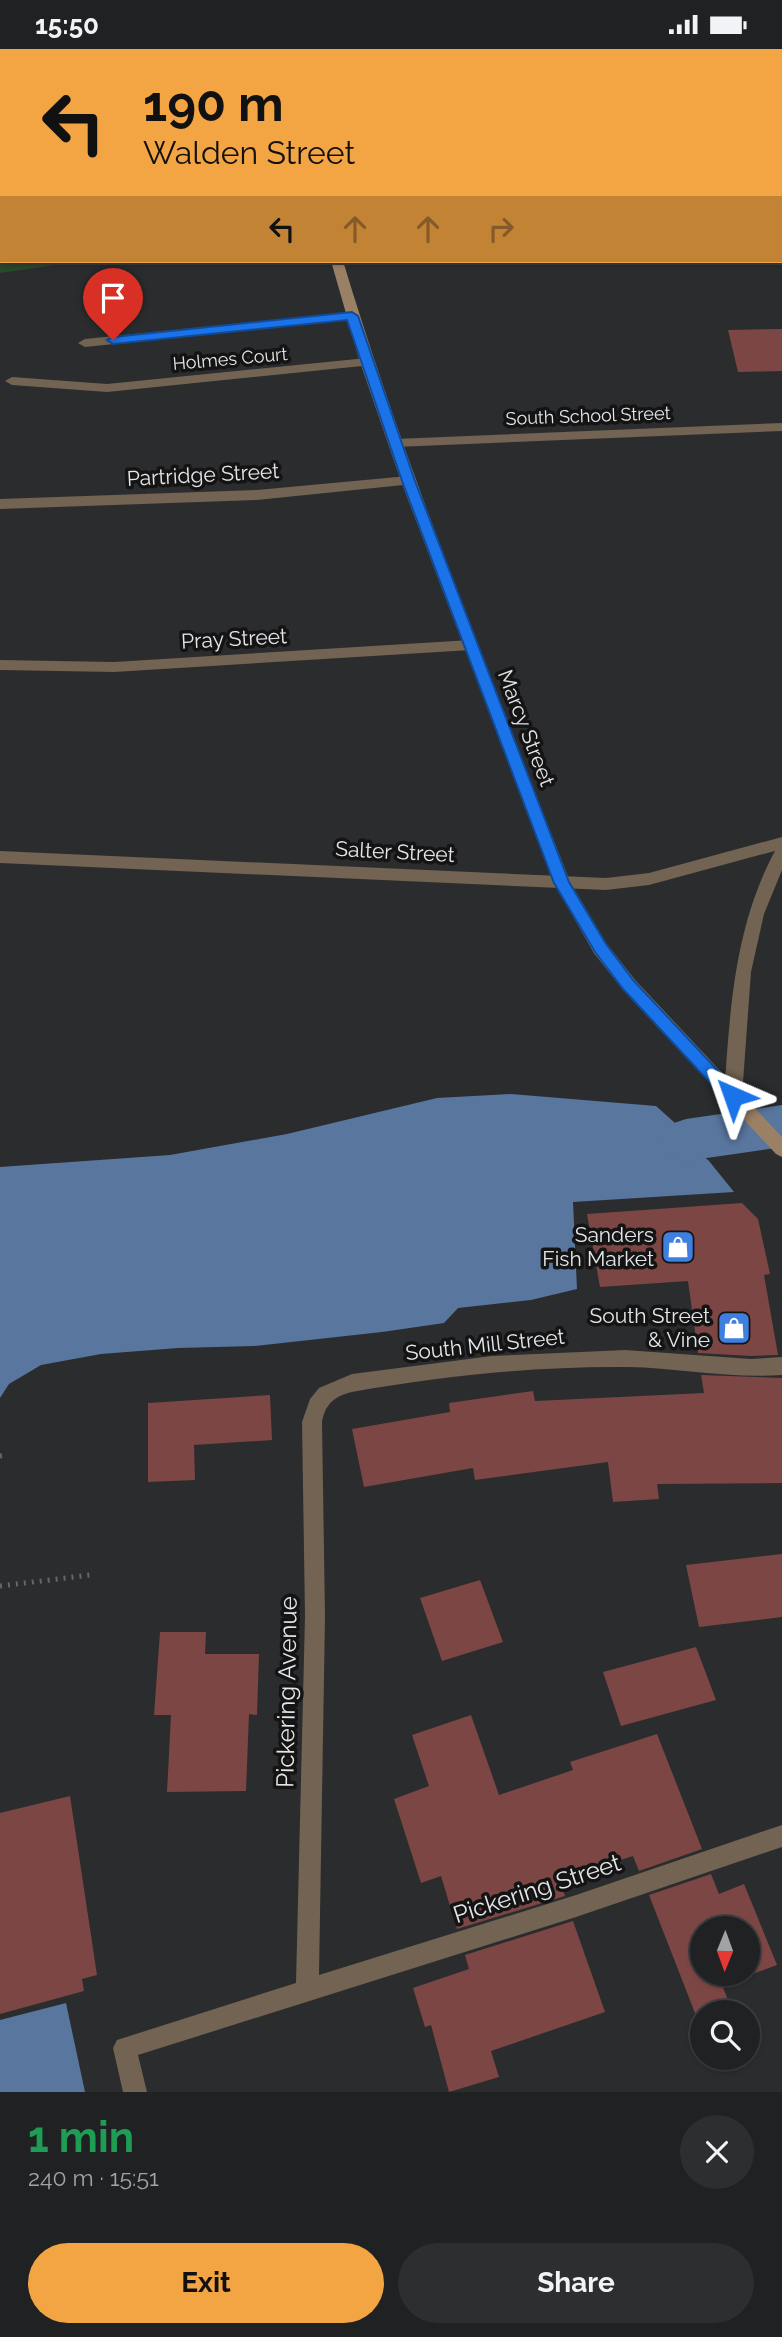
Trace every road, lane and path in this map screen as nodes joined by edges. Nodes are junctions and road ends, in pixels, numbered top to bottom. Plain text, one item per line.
1 (338, 263) edge
2 (352, 316) junction
3 (85, 343) dead end
4 (367, 362) junction
5 (12, 381) dead end
6 (782, 427) edge
7 (395, 443) junction
8 (408, 481) junction
9 (0, 504) edge
10 (471, 645) junction
11 (0, 665) edge
12 (782, 843) edge
13 (782, 853) edge
14 (0, 857) edge
15 (562, 883) junction
16 (739, 1103) junction
17 (781, 1149) edge
18 (782, 1366) edge
19 (321, 1398) joint
20 (8, 1455) dead end
21 (0, 1456) edge
22 (90, 1575) dead end
23 (0, 1586) edge
24 (782, 1836) edge
25 (307, 1989) junction
26 (135, 2092) edge

1 - 2 main road, Marcy Street
2 - 3 street
2 - 4 main road, Marcy Street
4 - 5 street, Holmes Court
4 - 7 main road, Marcy Street
6 - 7 street, South School Street
7 - 8 main road, Marcy Street
8 - 9 street, Partridge Street
8 - 10 main road, Marcy Street
10 - 11 street, Pray Street
10 - 15 main road, Marcy Street
12 - 15 street, Salter Street
13 - 16 street
14 - 15 street, Salter Street
15 - 16 main road, Marcy Street
16 - 17 main road, Marcy Street
18 - 19 street, South Mill Street
19 - 25 street, Pickering Avenue
20 - 21 path
22 - 23 path
24 - 25 street, Pickering Street
25 - 26 street, Pickering Street

